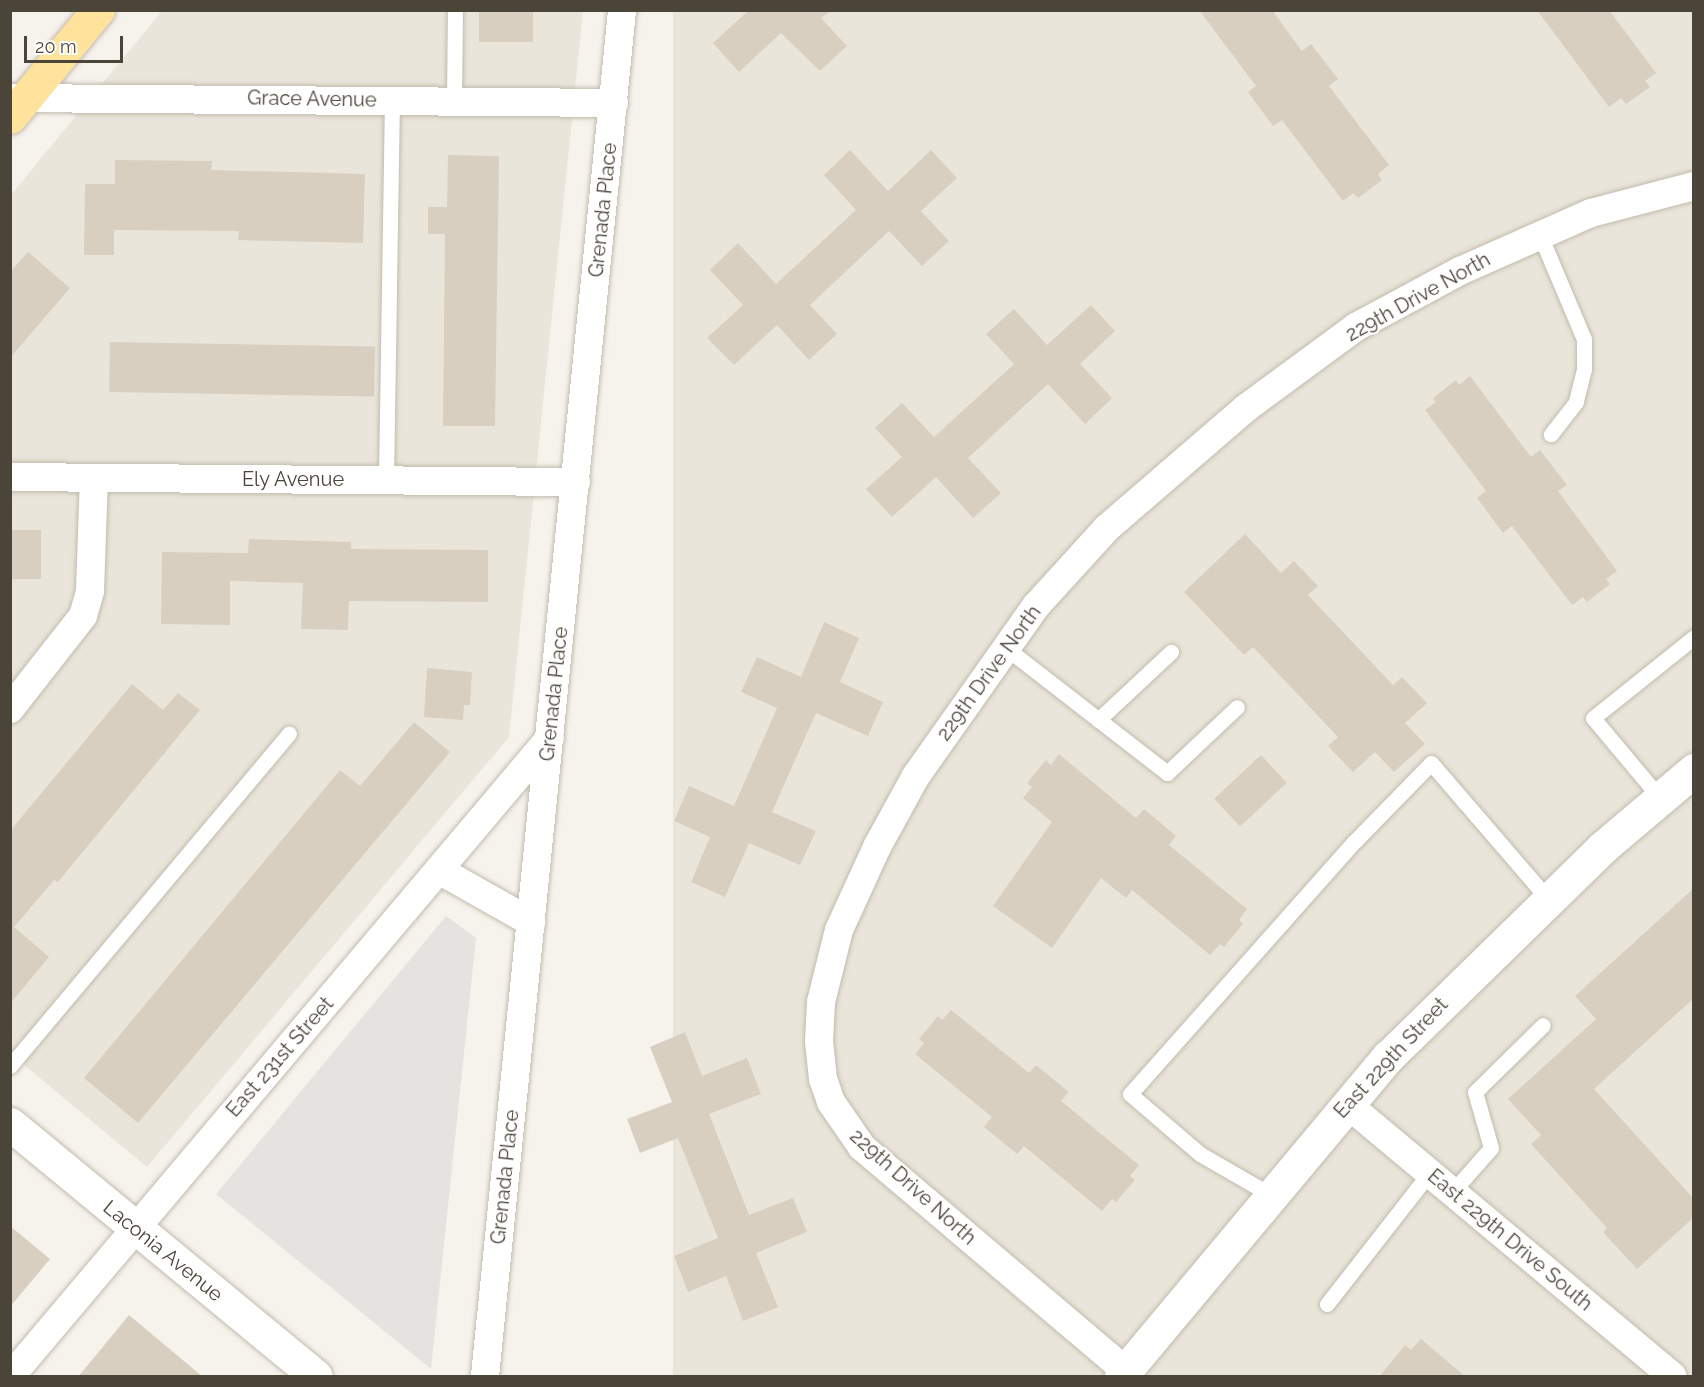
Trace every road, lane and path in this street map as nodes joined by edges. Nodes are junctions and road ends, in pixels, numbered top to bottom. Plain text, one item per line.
1 (98, 10) edge
2 (455, 10) edge
3 (622, 10) edge
4 (392, 100) junction
5 (454, 101) junction
6 (614, 103) junction
7 (16, 104) edge
8 (1694, 186) edge
9 (1540, 235) junction
10 (1551, 434) dead end
11 (10, 477) edge
12 (94, 478) junction
13 (386, 479) junction
14 (576, 482) junction
15 (1694, 637) edge
16 (1006, 648) junction
17 (1171, 652) dead end
18 (1237, 706) dead end
19 (10, 709) edge
20 (1098, 720) junction
21 (289, 734) dead end
22 (549, 738) junction
23 (1694, 770) edge
24 (1660, 798) junction
25 (439, 870) junction
26 (1548, 899) junction
27 (531, 922) junction
28 (1544, 1024) dead end
29 (10, 1066) edge
30 (1347, 1104) junction
31 (10, 1124) edge
32 (1430, 1172) junction
33 (1453, 1191) junction
34 (1271, 1195) junction
35 (134, 1227) junction
36 (1327, 1304) dead end
37 (1123, 1374) edge
38 (11, 1377) edge
39 (316, 1377) edge
40 (485, 1377) edge
41 (1672, 1377) edge

1 - 7 main road
2 - 5 lane
3 - 6 street, Grenada Place
4 - 5 street, Grace Avenue
4 - 7 street, Grace Avenue
4 - 13 lane
5 - 6 street, Grace Avenue
6 - 14 street, Grenada Place
8 - 9 street, 229th Drive North
9 - 10 lane
9 - 16 street, 229th Drive North
11 - 12 street, Ely Avenue
12 - 13 street, Ely Avenue
12 - 19 street
13 - 14 street, Ely Avenue
14 - 22 street, Grenada Place
15 - 24 lane
16 - 20 lane
16 - 37 street, 229th Drive North
17 - 20 lane
18 - 20 lane
21 - 29 lane
22 - 25 street, East 231st Street
22 - 27 street, Grenada Place
23 - 24 street, East 229th Street
24 - 26 street, East 229th Street
25 - 27 street
25 - 35 street, East 231st Street
26 - 30 street, East 229th Street
26 - 34 lane
27 - 40 street, Grenada Place
28 - 33 lane
30 - 32 street, East 229th Drive South
30 - 34 street, East 229th Street
31 - 35 street, Laconia Avenue
32 - 33 street, East 229th Drive South
32 - 36 lane
33 - 41 street, East 229th Drive South
34 - 37 street, East 229th Street
35 - 38 street, East 231st Street
35 - 39 street, Laconia Avenue

